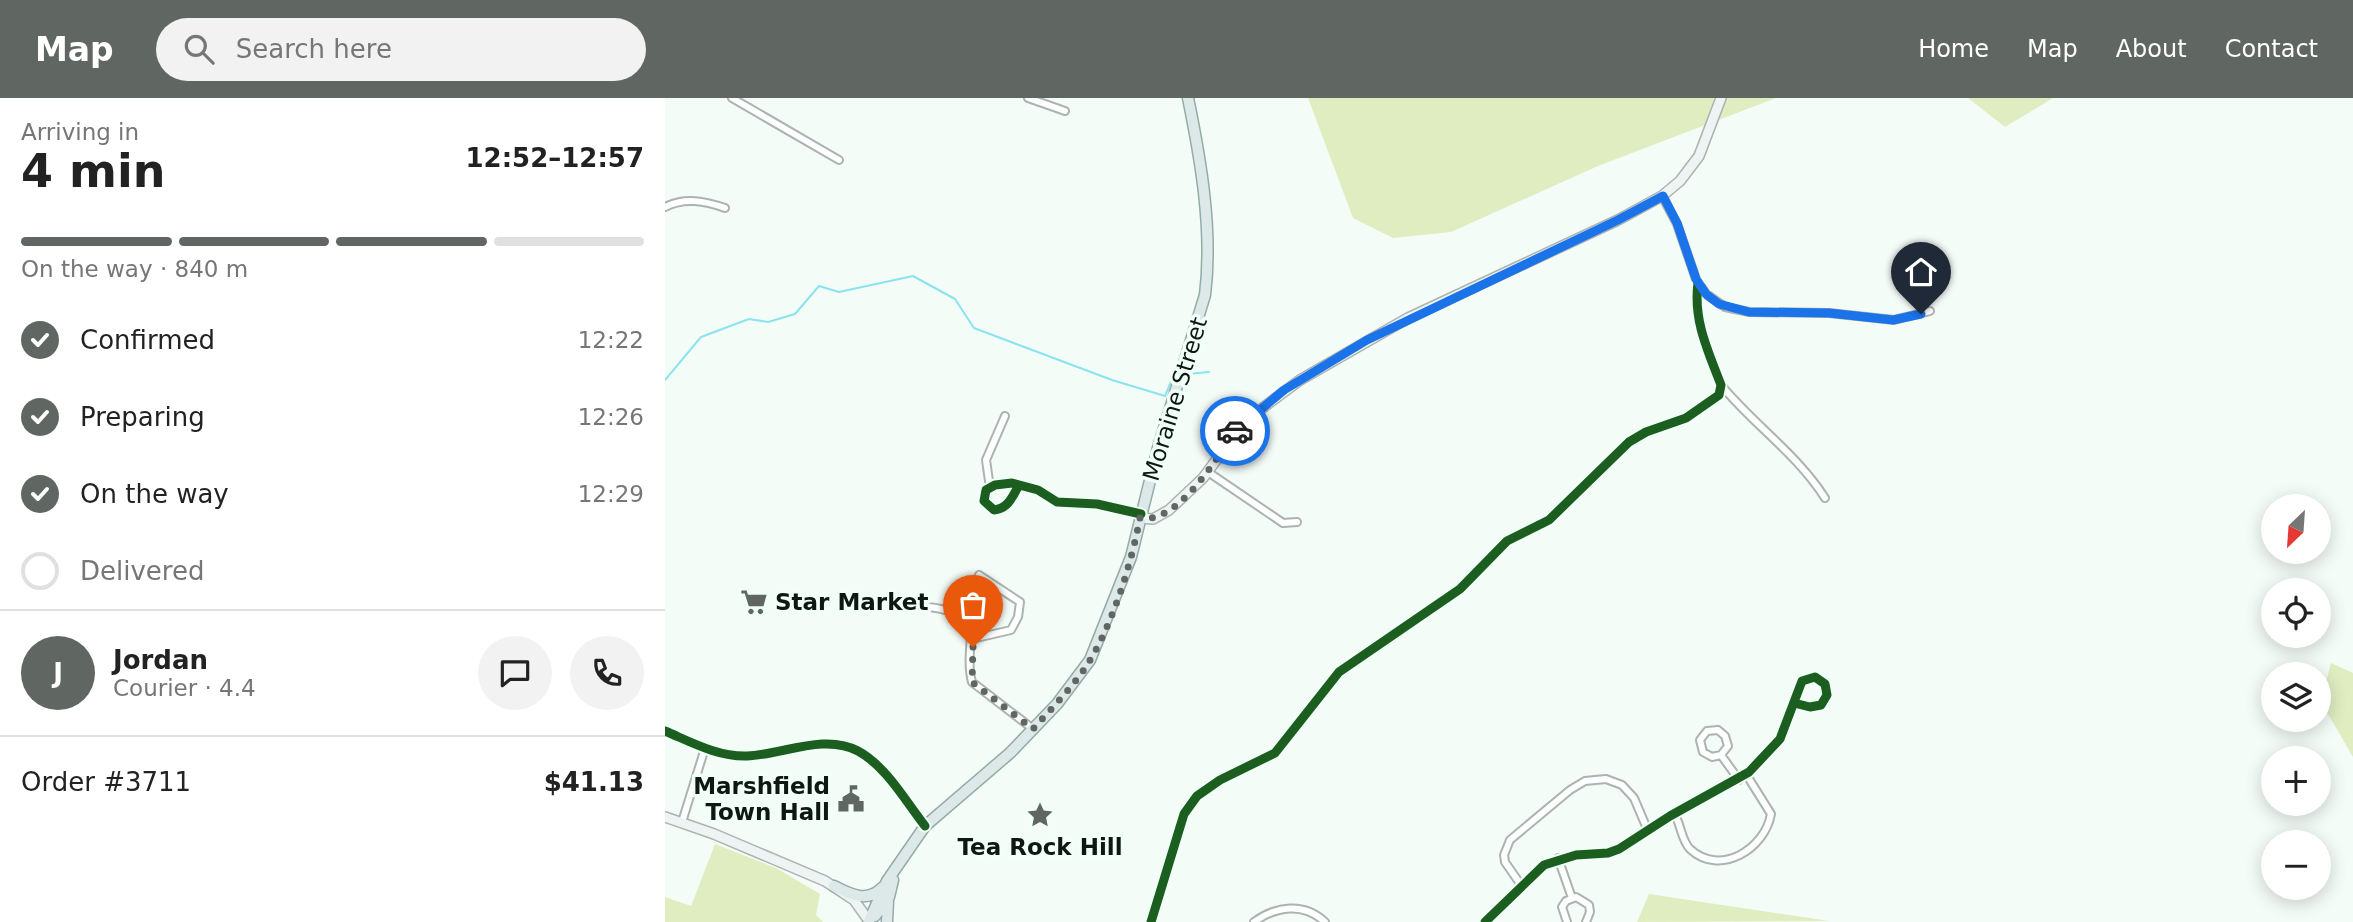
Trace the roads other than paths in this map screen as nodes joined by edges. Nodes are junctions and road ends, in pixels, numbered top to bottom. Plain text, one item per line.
1 (732, 98) edge
2 (1028, 98) edge
3 (1188, 98) edge
4 (1721, 98) edge
5 (1065, 111) dead end
6 (839, 160) dead end
7 (1663, 196) junction
8 (665, 207) edge
9 (725, 208) dead end
10 (1698, 283) junction
11 (1930, 311) dead end
12 (1721, 385) junction
13 (1005, 416) dead end
14 (1208, 472) junction
15 (1019, 485) junction
16 (990, 488) junction
17 (1825, 498) dead end
18 (1141, 516) junction
19 (1297, 522) dead end
20 (979, 575) dead end
21 (929, 607) dead end
22 (972, 639) junction
23 (1794, 703) junction
24 (1033, 729) junction
25 (665, 731) edge
26 (705, 748) junction
27 (1721, 755) junction
28 (1746, 774) junction
29 (1738, 780) junction
30 (1674, 813) junction
31 (665, 817) edge
32 (682, 822) junction
33 (925, 826) junction
34 (1648, 831) junction
35 (1558, 858) junction
36 (897, 867) junction
37 (887, 881) junction
38 (1521, 885) junction
39 (834, 886) junction
40 (889, 897) junction
41 (1572, 898) junction
42 (870, 921) edge
43 (887, 922) edge
44 (1151, 922) edge
45 (1254, 922) edge
46 (1325, 922) edge
47 (1485, 922) edge
48 (1567, 922) edge
49 (1586, 922) edge

1 - 6 street
2 - 5 street
3 - 18 main road, Moraine Street
4 - 7 main road
7 - 10 street
7 - 14 main road
8 - 9 street
10 - 11 street
10 - 12 street
12 - 17 street
12 - 44 street
13 - 16 street
14 - 18 main road
14 - 19 street
15 - 16 street
15 - 16 street
15 - 18 street
18 - 24 main road, Moraine Street
20 - 22 street
21 - 22 street
22 - 24 street
23 - 23 street
23 - 28 street
24 - 33 main road, Moraine Street
25 - 26 street
26 - 32 street
26 - 33 street
27 - 27 street
27 - 29 street
28 - 29 street
28 - 30 street
29 - 30 street
30 - 34 street
31 - 32 main road
32 - 39 main road
33 - 36 main road, Moraine Street
34 - 35 street
34 - 38 street
35 - 38 street
35 - 41 street
36 - 37 main road, Moraine Street
36 - 40 main road, Moraine Street
37 - 39 main road
37 - 42 main road, Moraine Street
38 - 47 street
39 - 42 main road
40 - 42 main road, Moraine Street
40 - 43 main road
41 - 48 street
41 - 49 street
45 - 46 street

